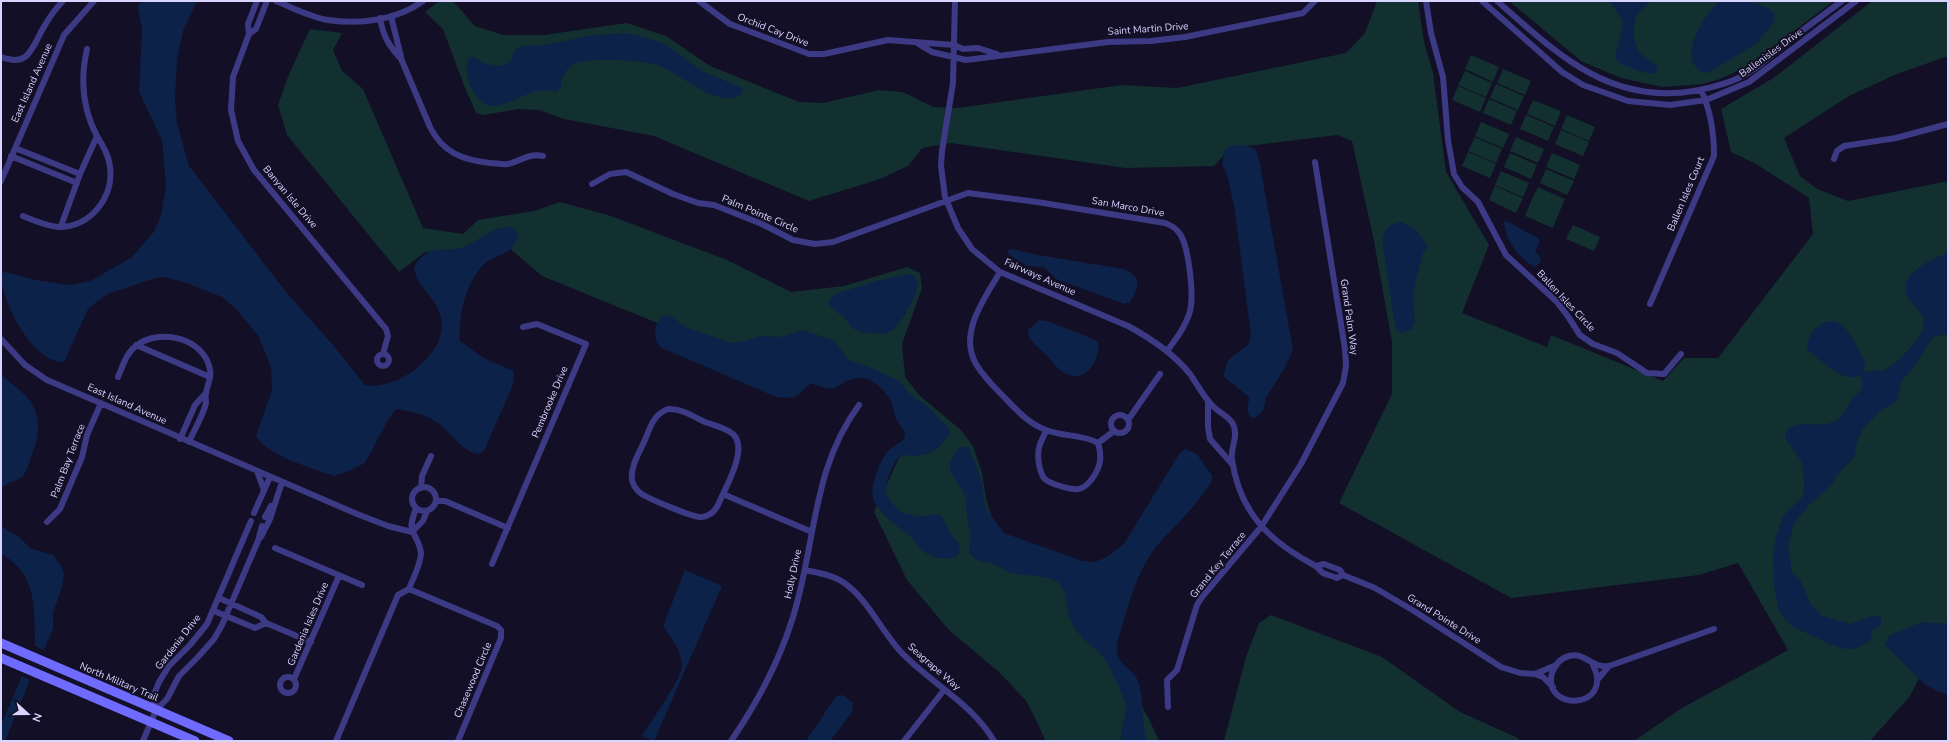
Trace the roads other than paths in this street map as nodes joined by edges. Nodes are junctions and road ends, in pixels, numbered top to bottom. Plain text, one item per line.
1 (62, 1) edge
2 (94, 1) edge
3 (257, 1) edge
4 (267, 1) edge
5 (276, 1) edge
6 (423, 1) edge
7 (700, 1) edge
8 (955, 1) edge
9 (1316, 1) edge
10 (1323, 1) edge
11 (1426, 1) edge
12 (1482, 1) edge
13 (1497, 1) edge
14 (1842, 1) edge
15 (1856, 1) edge
16 (391, 16) junction
17 (380, 18) junction
18 (249, 34) junction
19 (918, 43) junction
20 (954, 45) junction
21 (87, 49) dead end
22 (999, 55) junction
23 (1, 56) edge
24 (953, 58) junction
25 (402, 61) junction
26 (1701, 90) junction
27 (1706, 100) junction
28 (1948, 124) edge
29 (97, 136) junction
30 (15, 148) junction
31 (12, 156) junction
32 (543, 156) dead end
33 (1834, 159) dead end
34 (1315, 162) dead end
35 (80, 174) junction
36 (1, 181) edge
37 (77, 183) junction
38 (592, 184) dead end
39 (946, 202) junction
40 (23, 216) dead end
41 (61, 226) junction
42 (1000, 272) junction
43 (1650, 304) dead end
44 (523, 327) dead end
45 (1, 340) edge
46 (136, 345) junction
47 (1167, 351) junction
48 (383, 354) dead end
49 (1681, 354) dead end
50 (1160, 374) dead end
51 (118, 377) dead end
52 (210, 377) junction
53 (205, 394) junction
54 (1207, 400) junction
55 (101, 403) junction
56 (859, 405) dead end
57 (1128, 420) junction
58 (1046, 431) junction
59 (1114, 431) junction
60 (180, 438) junction
61 (189, 442) junction
62 (1098, 443) junction
63 (431, 456) dead end
64 (1234, 469) junction
65 (257, 471) junction
66 (270, 477) junction
67 (282, 482) junction
68 (421, 488) junction
69 (264, 490) junction
70 (723, 494) junction
71 (275, 499) junction
72 (437, 501) junction
73 (416, 508) junction
74 (427, 510) junction
75 (254, 513) dead end
76 (265, 517) dead end
77 (251, 521) dead end
78 (47, 522) dead end
79 (262, 526) dead end
80 (1261, 527) junction
81 (508, 528) junction
82 (412, 532) junction
83 (812, 532) junction
84 (245, 536) junction
85 (258, 541) junction
86 (275, 548) dead end
87 (492, 564) dead end
88 (804, 570) junction
89 (339, 576) junction
90 (362, 585) dead end
91 (409, 589) junction
92 (219, 598) junction
93 (231, 604) junction
94 (214, 611) junction
95 (226, 616) junction
96 (266, 623) junction
97 (1714, 629) dead end
98 (311, 642) junction
99 (1, 643) edge
100 (1, 658) edge
101 (1556, 665) junction
102 (1593, 665) junction
103 (1609, 666) junction
104 (1535, 674) junction
105 (294, 679) dead end
106 (1598, 679) junction
107 (1553, 686) junction
108 (944, 690) junction
109 (1168, 707) dead end
110 (156, 710) junction
111 (150, 722) junction
112 (143, 741) edge
113 (195, 741) edge
114 (229, 741) edge
115 (336, 741) edge
116 (458, 741) edge
117 (731, 741) edge
118 (904, 741) edge
119 (994, 741) edge

1 - 23 street
2 - 30 street, East Island Avenue
3 - 18 street, Banyan Isle Drive
4 - 18 street, Banyan Isle Drive
5 - 17 street
6 - 16 street
7 - 19 street, Orchid Cay Drive
8 - 20 street, Fairways Avenue
9 - 10 street, Saint Martin Drive
9 - 22 street, Saint Martin Drive
11 - 49 street, Ballen Isles Circle
12 - 27 street, Ballenisles Drive
13 - 26 street, Ballenisles Drive
14 - 26 street, Ballenisles Drive
15 - 27 street, Ballenisles Drive
16 - 17 street
16 - 25 street
17 - 25 street
18 - 48 street, Banyan Isle Drive
19 - 20 street, Orchid Cay Drive
19 - 24 street, Saint Martin Drive
20 - 22 street, Saint Martin Drive
20 - 24 street, Fairways Avenue
21 - 29 street
22 - 24 street, Saint Martin Drive
24 - 39 street, Fairways Avenue
25 - 32 street
26 - 27 street, Ballen Isles Court
27 - 43 street, Ballen Isles Court
28 - 33 street
29 - 35 street
29 - 41 street
30 - 31 street, East Island Avenue
30 - 35 street
31 - 36 street, East Island Avenue
31 - 37 street
34 - 80 street, Grand Palm Way
35 - 37 street
37 - 41 street
38 - 39 street, Palm Pointe Circle
39 - 42 street, Fairways Avenue
39 - 47 street, San Marco Drive
40 - 41 street
42 - 47 street, Fairways Avenue
42 - 58 street
44 - 81 street, Pembrooke Drive
45 - 55 street, East Island Avenue
46 - 51 street
46 - 52 street
46 - 52 street
47 - 54 street, Fairways Avenue
50 - 57 street
52 - 53 street
53 - 60 street
53 - 61 street
54 - 64 street, Fairways Avenue
54 - 64 street, Fairways Avenue
55 - 60 street, East Island Avenue
55 - 78 street, Palm Bay Terrace
56 - 83 street, Holly Drive
57 - 59 street
57 - 59 street
58 - 62 street
58 - 62 street
59 - 62 street
60 - 61 street, East Island Avenue
61 - 65 street, East Island Avenue
63 - 68 street
64 - 80 street, Fairways Avenue
65 - 66 street, East Island Avenue
65 - 69 street
66 - 67 street, East Island Avenue
66 - 69 street
67 - 71 street, Gardenia Drive
67 - 82 street, East Island Avenue
68 - 72 street
68 - 73 street
69 - 75 street
70 - 70 street
70 - 83 street
71 - 76 street, Gardenia Drive
71 - 85 street, Gardenia Drive
72 - 74 street
72 - 81 street
73 - 74 street
73 - 82 street
74 - 82 street
77 - 84 street, Gardenia Drive
79 - 85 street, Gardenia Drive
80 - 104 street, Grand Pointe Drive
80 - 109 street, Grand Key Terrace
81 - 87 street, Pembrooke Drive
82 - 91 street
83 - 88 street, Holly Drive
84 - 85 street
84 - 92 street, Gardenia Drive
85 - 93 street, Gardenia Drive
86 - 89 street, Gardenia Isles Drive
88 - 108 street, Seagrape Way
88 - 117 street, Holly Drive
89 - 90 street, Gardenia Isles Drive
89 - 98 street, Gardenia Isles Drive
91 - 115 street
91 - 116 street, Chasewood Circle
92 - 93 street
92 - 94 street, Gardenia Drive
93 - 95 street, Gardenia Drive
93 - 96 street
94 - 95 street
94 - 110 street, Gardenia Drive
95 - 96 street
95 - 110 street, Gardenia Drive
96 - 98 street
97 - 103 street
98 - 105 street, Gardenia Isles Drive
99 - 110 main road, North Military Trail
100 - 111 main road
101 - 102 street
101 - 104 street
101 - 107 street
102 - 103 street
102 - 106 street
103 - 106 street, Grand Pointe Drive
104 - 107 street, Grand Pointe Drive
106 - 107 street, Grand Pointe Drive
108 - 118 street
108 - 119 street, Seagrape Way
110 - 111 street, Gardenia Drive
110 - 114 main road, North Military Trail
111 - 112 street, Gardenia Drive
111 - 113 main road

